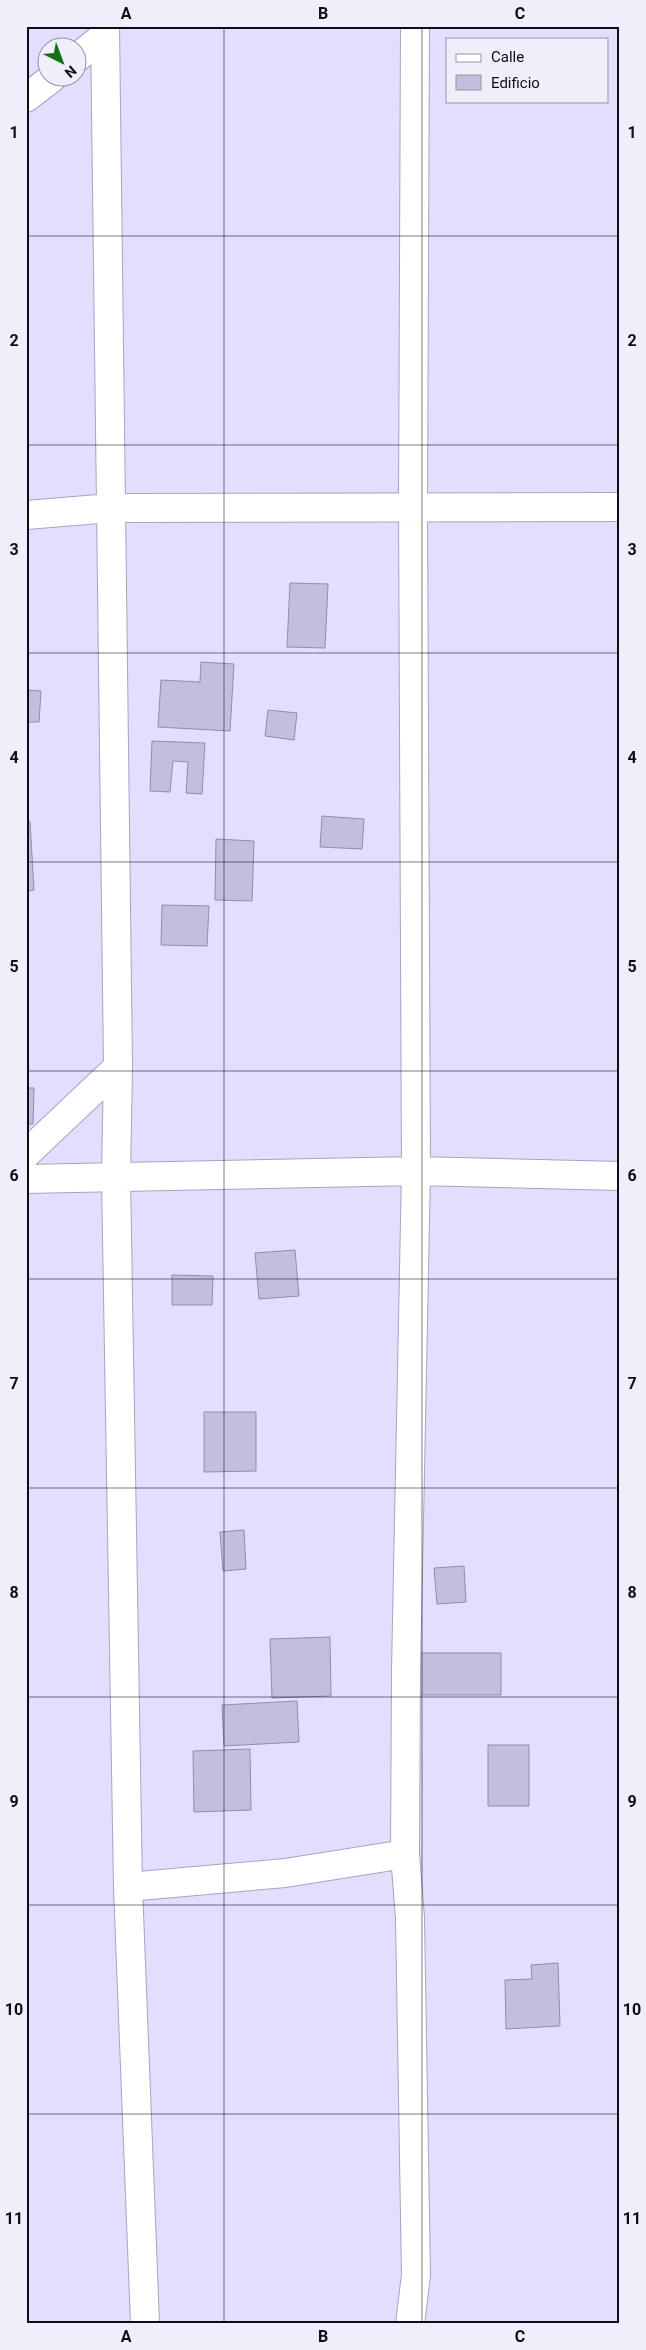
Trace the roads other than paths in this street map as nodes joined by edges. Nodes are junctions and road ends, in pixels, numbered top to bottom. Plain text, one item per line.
1 (415, 26) edge
2 (105, 31) edge
3 (88, 47) edge
4 (39, 88) edge
5 (26, 98) edge
6 (413, 507) junction
7 (620, 507) edge
8 (111, 508) junction
9 (26, 515) edge
10 (118, 1066) junction
11 (26, 1154) edge
12 (416, 1171) junction
13 (116, 1176) junction
14 (620, 1176) edge
15 (26, 1179) edge
16 (405, 1854) junction
17 (128, 1887) junction
18 (145, 2324) edge
19 (410, 2324) edge

1 - 6 street
2 - 3 street
2 - 8 street
4 - 5 street
6 - 7 street
6 - 8 street
6 - 12 street
8 - 9 street
8 - 10 street
10 - 11 street
10 - 13 street
12 - 13 street
12 - 14 street
12 - 16 street
13 - 15 street
13 - 17 street
16 - 17 street
16 - 19 street
17 - 18 street

